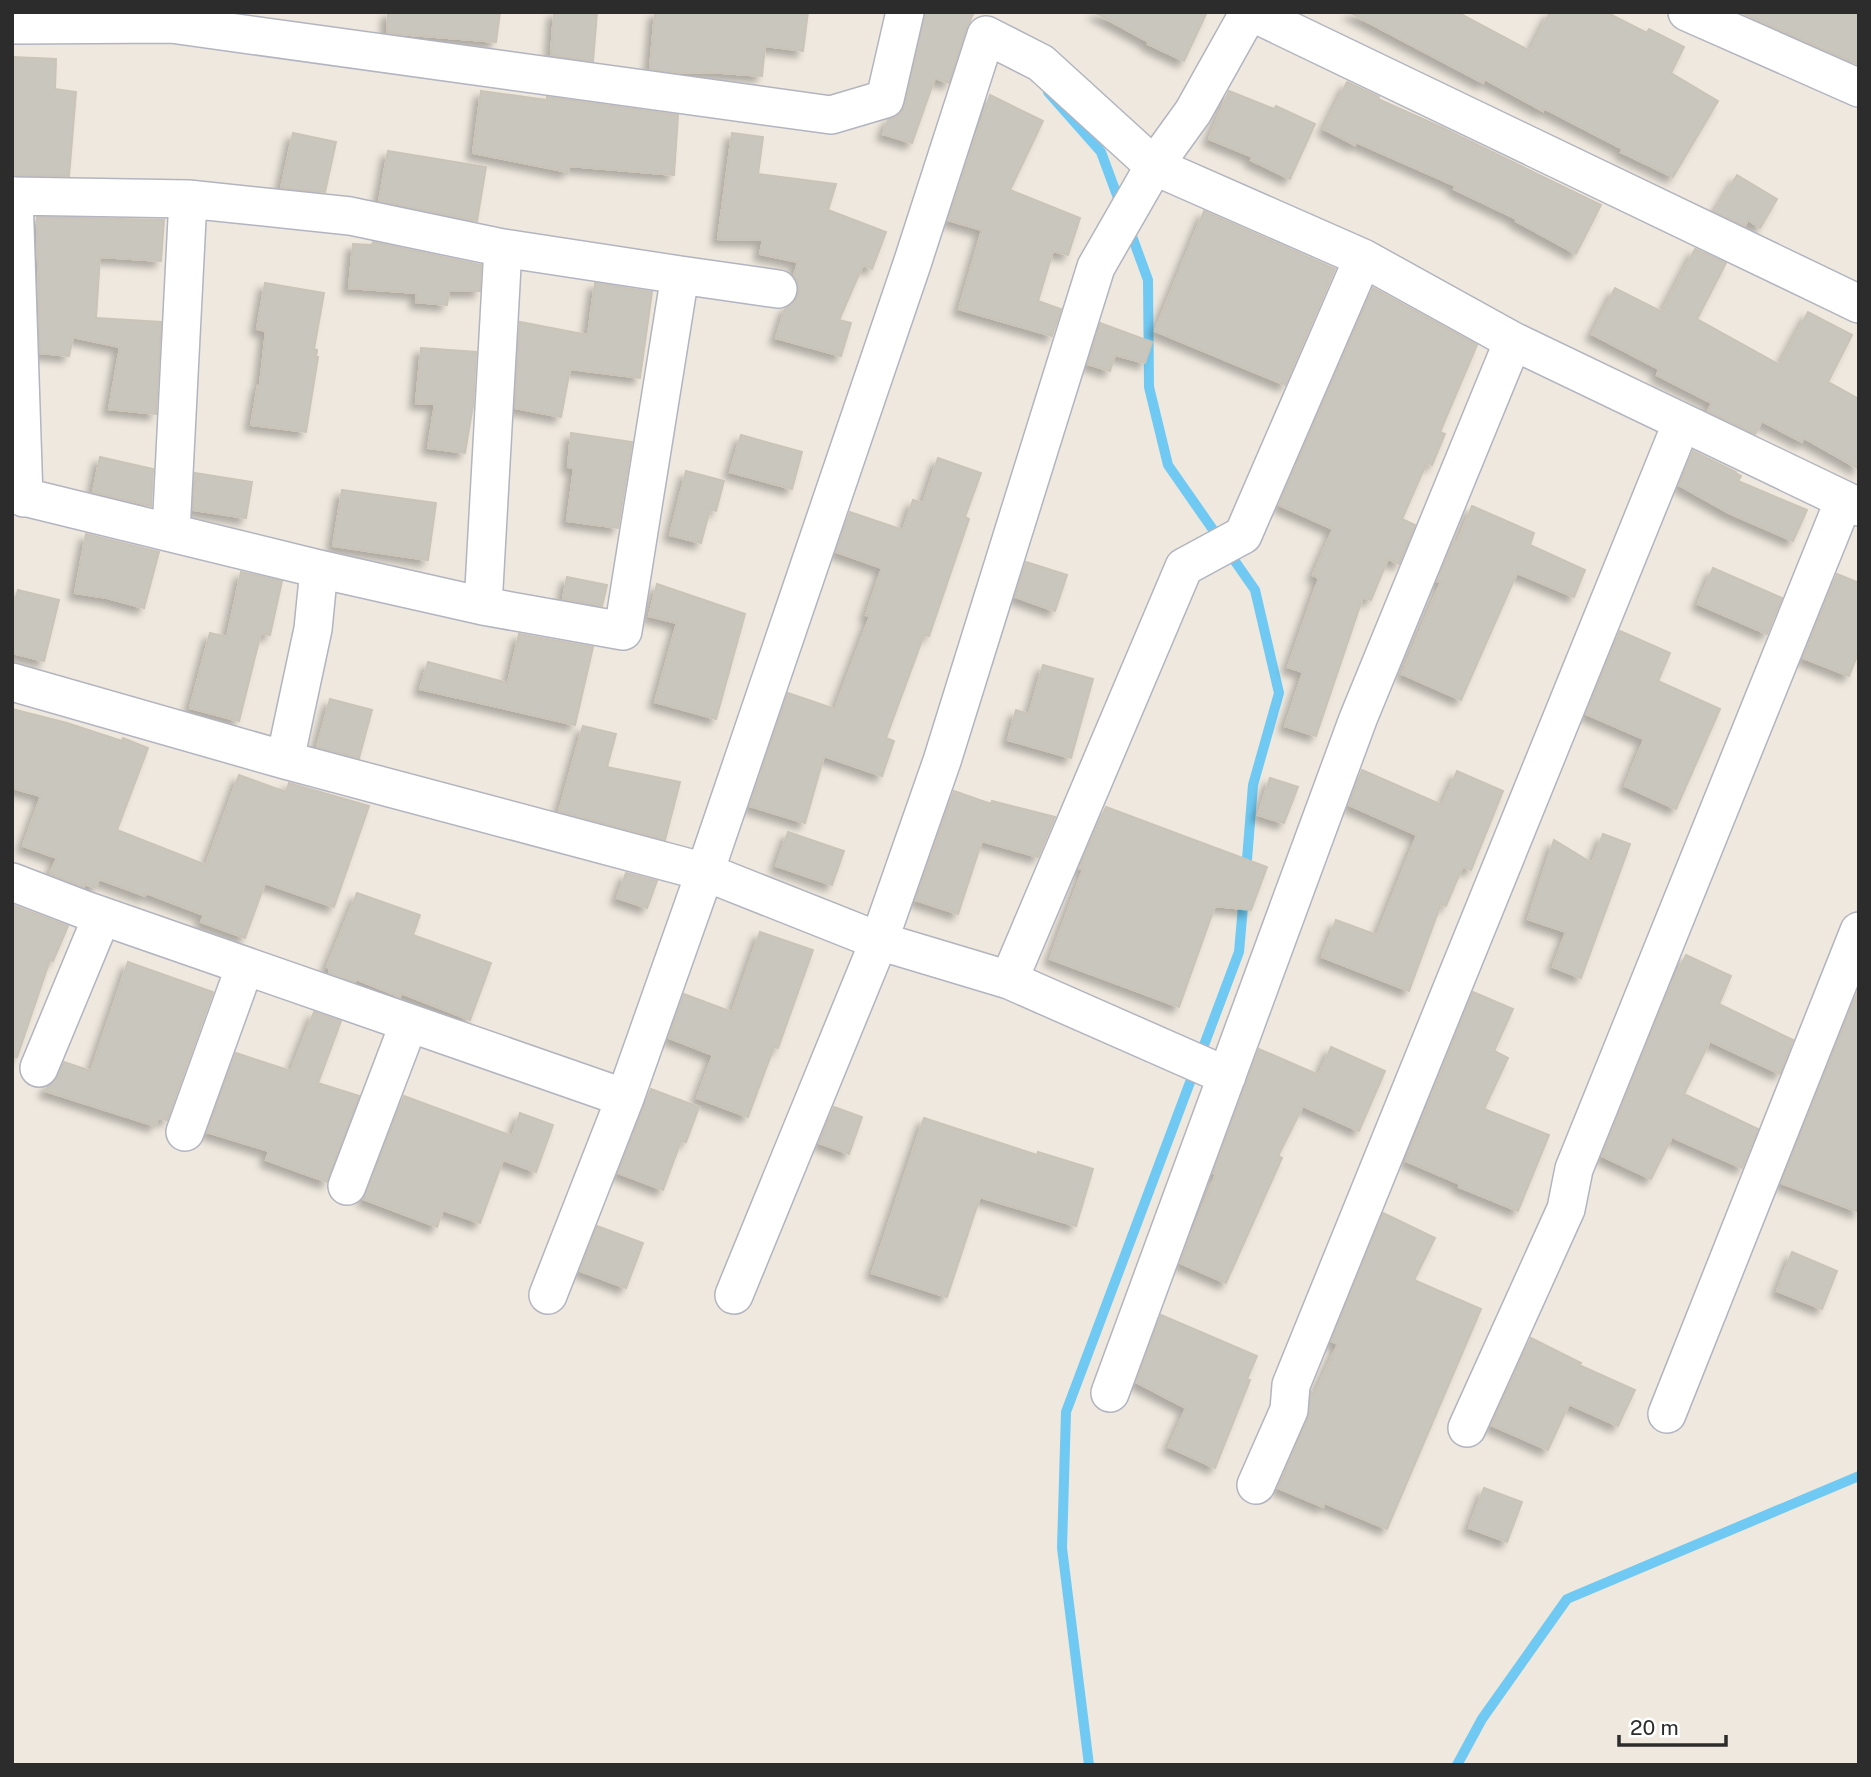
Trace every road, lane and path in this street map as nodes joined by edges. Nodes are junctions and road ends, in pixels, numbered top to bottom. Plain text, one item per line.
1 (905, 12) edge
2 (1250, 12) edge
3 (1686, 12) edge
4 (12, 25) edge
5 (1859, 88) edge
6 (1154, 166) junction
7 (13, 196) edge
8 (188, 199) junction
9 (503, 248) junction
10 (1363, 258) junction
11 (680, 275) junction
12 (778, 289) dead end
13 (1859, 304) edge
14 (1513, 341) junction
15 (1682, 422) junction
16 (18, 496) edge
17 (1852, 503) edge
18 (171, 532) junction
19 (319, 569) junction
20 (483, 606) junction
21 (12, 682) edge
22 (285, 760) junction
23 (705, 872) junction
24 (12, 881) edge
25 (102, 916) junction
26 (1859, 932) edge
27 (879, 941) junction
28 (245, 966) junction
29 (1009, 980) junction
30 (409, 1023) junction
31 (1207, 1067) junction
32 (38, 1068) dead end
33 (625, 1098) junction
34 (185, 1132) dead end
35 (347, 1186) dead end
36 (548, 1295) dead end
37 (734, 1295) dead end
38 (1110, 1393) dead end
39 (1667, 1414) dead end
40 (1467, 1429) dead end
41 (1256, 1485) dead end

1 - 4 street
2 - 6 street
2 - 13 street
3 - 5 street
6 - 10 street
6 - 23 street
6 - 27 street
7 - 8 street
7 - 16 street
8 - 9 street
8 - 18 street
9 - 11 street
9 - 20 street
10 - 14 street
10 - 29 street
11 - 12 street
11 - 20 street
14 - 15 street
14 - 31 street
15 - 17 street
15 - 41 street
16 - 18 street
17 - 40 street
18 - 19 street
19 - 20 street
19 - 22 street
21 - 22 street
22 - 23 street
23 - 27 street
23 - 33 street
24 - 25 street
25 - 28 street
25 - 32 street
26 - 39 street
27 - 29 street
27 - 37 street
28 - 30 street
28 - 34 street
29 - 31 street
30 - 33 street
30 - 35 street
31 - 38 street
33 - 36 street

